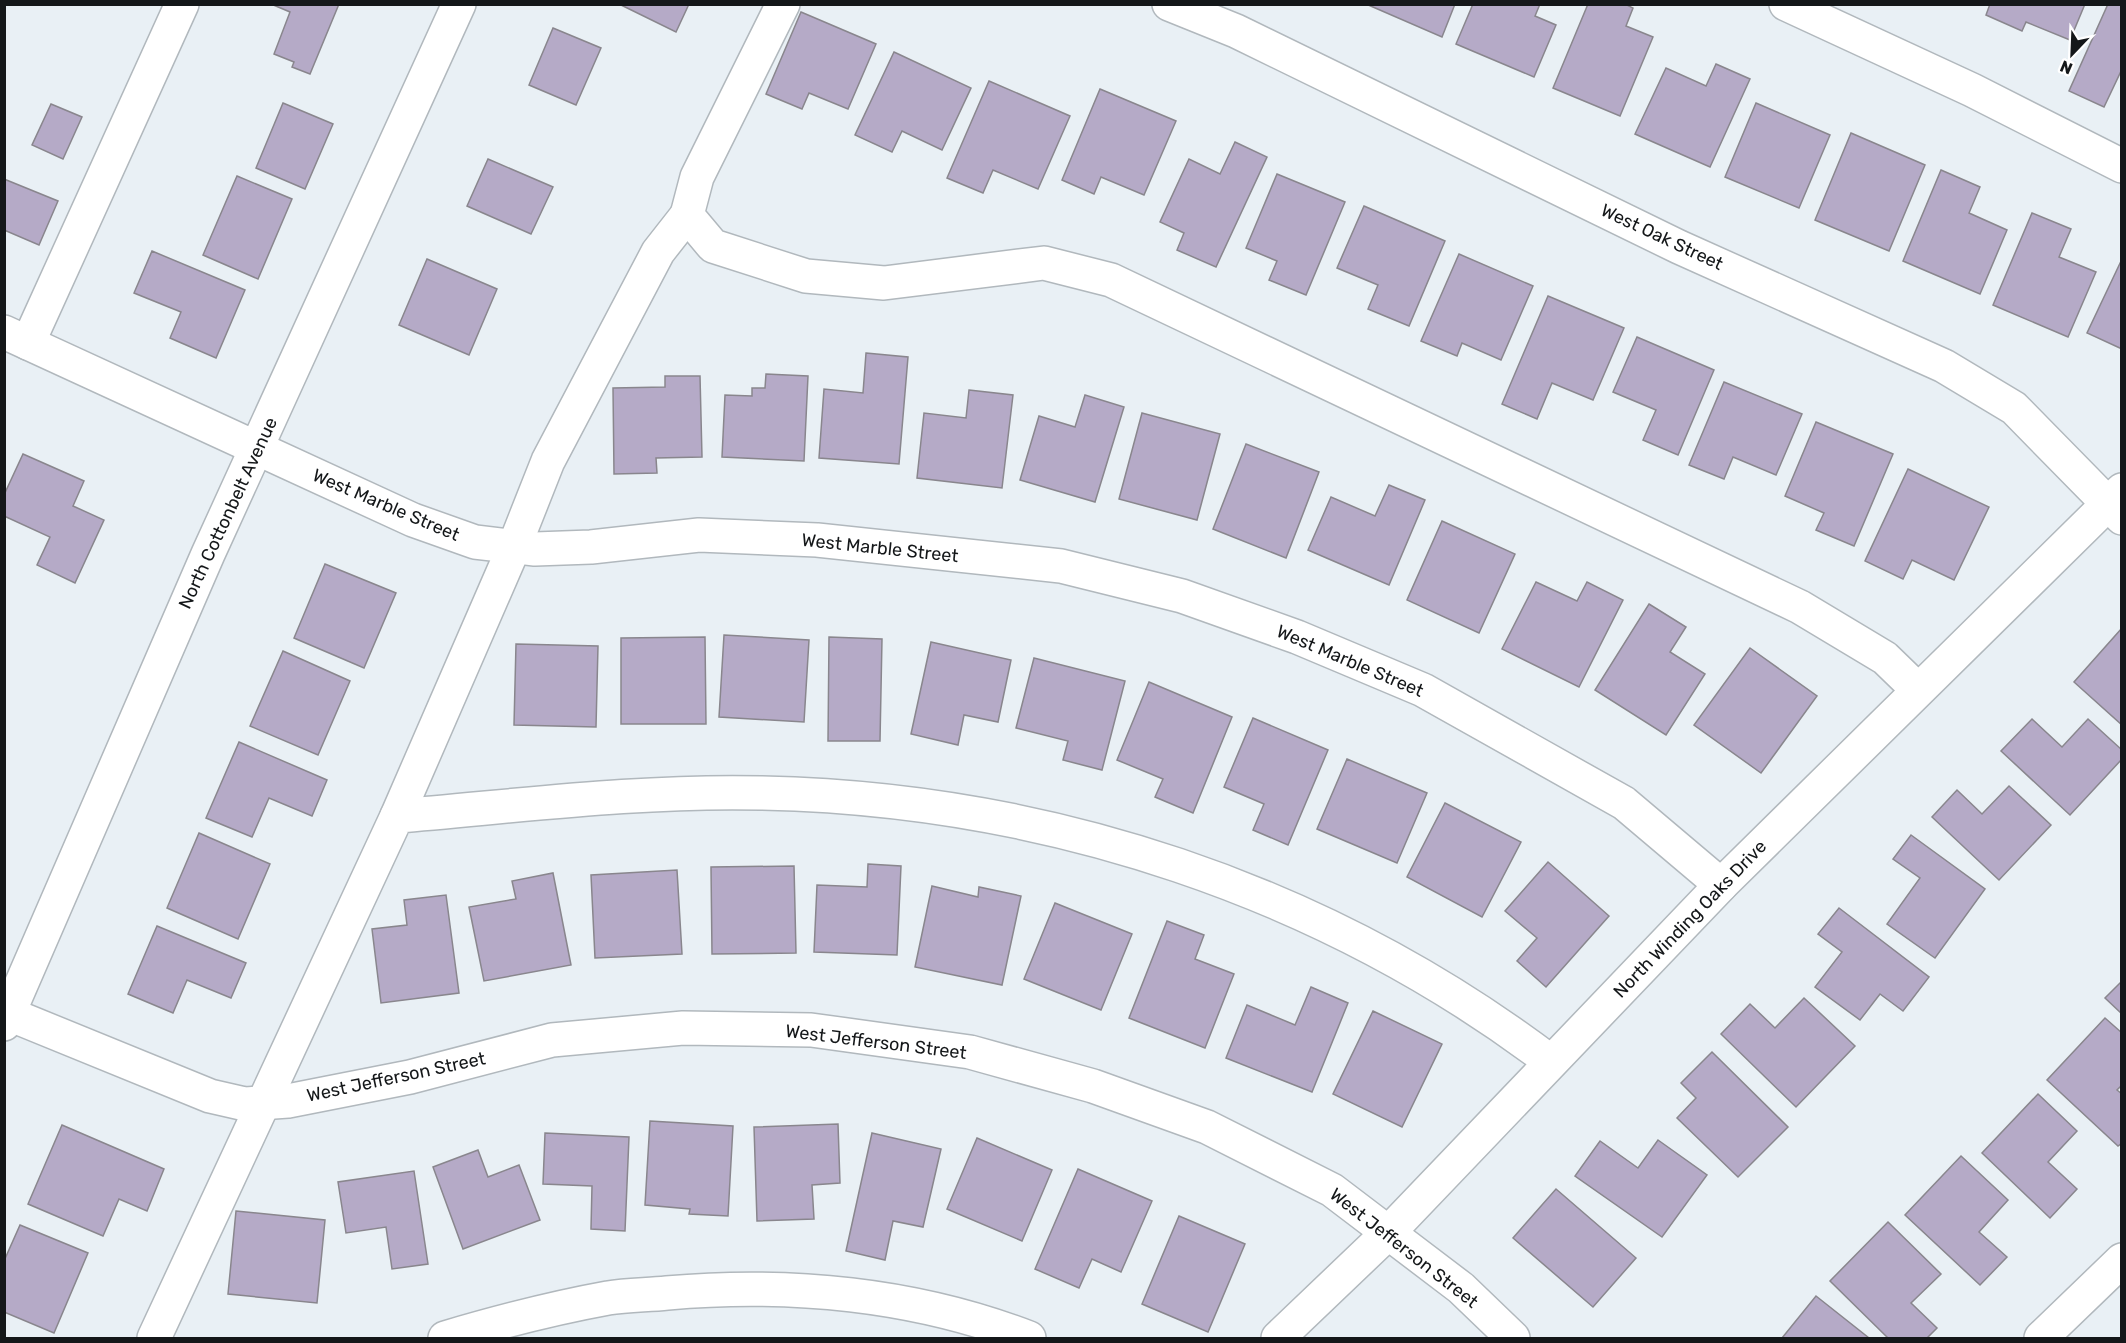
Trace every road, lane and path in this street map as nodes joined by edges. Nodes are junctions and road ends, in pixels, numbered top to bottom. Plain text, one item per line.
1 (182, 4) edge
2 (459, 4) edge
3 (783, 4) edge
4 (1169, 4) edge
5 (1786, 4) edge
6 (2121, 166) edge
7 (687, 215) junction
8 (16, 338) edge
9 (258, 449) junction
10 (2117, 504) edge
11 (514, 547) junction
12 (1918, 690) junction
13 (397, 816) junction
14 (1721, 885) junction
15 (6, 1017) edge
16 (1551, 1062) junction
17 (262, 1103) junction
18 (1389, 1232) junction
19 (2121, 1260) edge
20 (154, 1338) edge
21 (445, 1338) edge
22 (1029, 1338) edge
23 (1278, 1338) edge
24 (1513, 1338) edge
25 (2041, 1338) edge

1 - 8 street
2 - 9 street, North Cottonbelt Avenue
3 - 7 street
4 - 10 street, West Oak Street
5 - 6 street
7 - 11 street
7 - 12 street
8 - 9 street, West Marble Street
9 - 11 street, West Marble Street
9 - 15 street, North Cottonbelt Avenue
10 - 12 street, North Winding Oaks Drive
11 - 13 street
11 - 14 street, West Marble Street
12 - 14 street, North Winding Oaks Drive
13 - 16 street
13 - 17 street
14 - 16 street, North Winding Oaks Drive
15 - 17 street, West Jefferson Street
16 - 18 street, North Winding Oaks Drive
17 - 18 street, West Jefferson Street
17 - 20 street
18 - 23 street, North Winding Oaks Drive
18 - 24 street, West Jefferson Street
19 - 25 street
21 - 22 street

